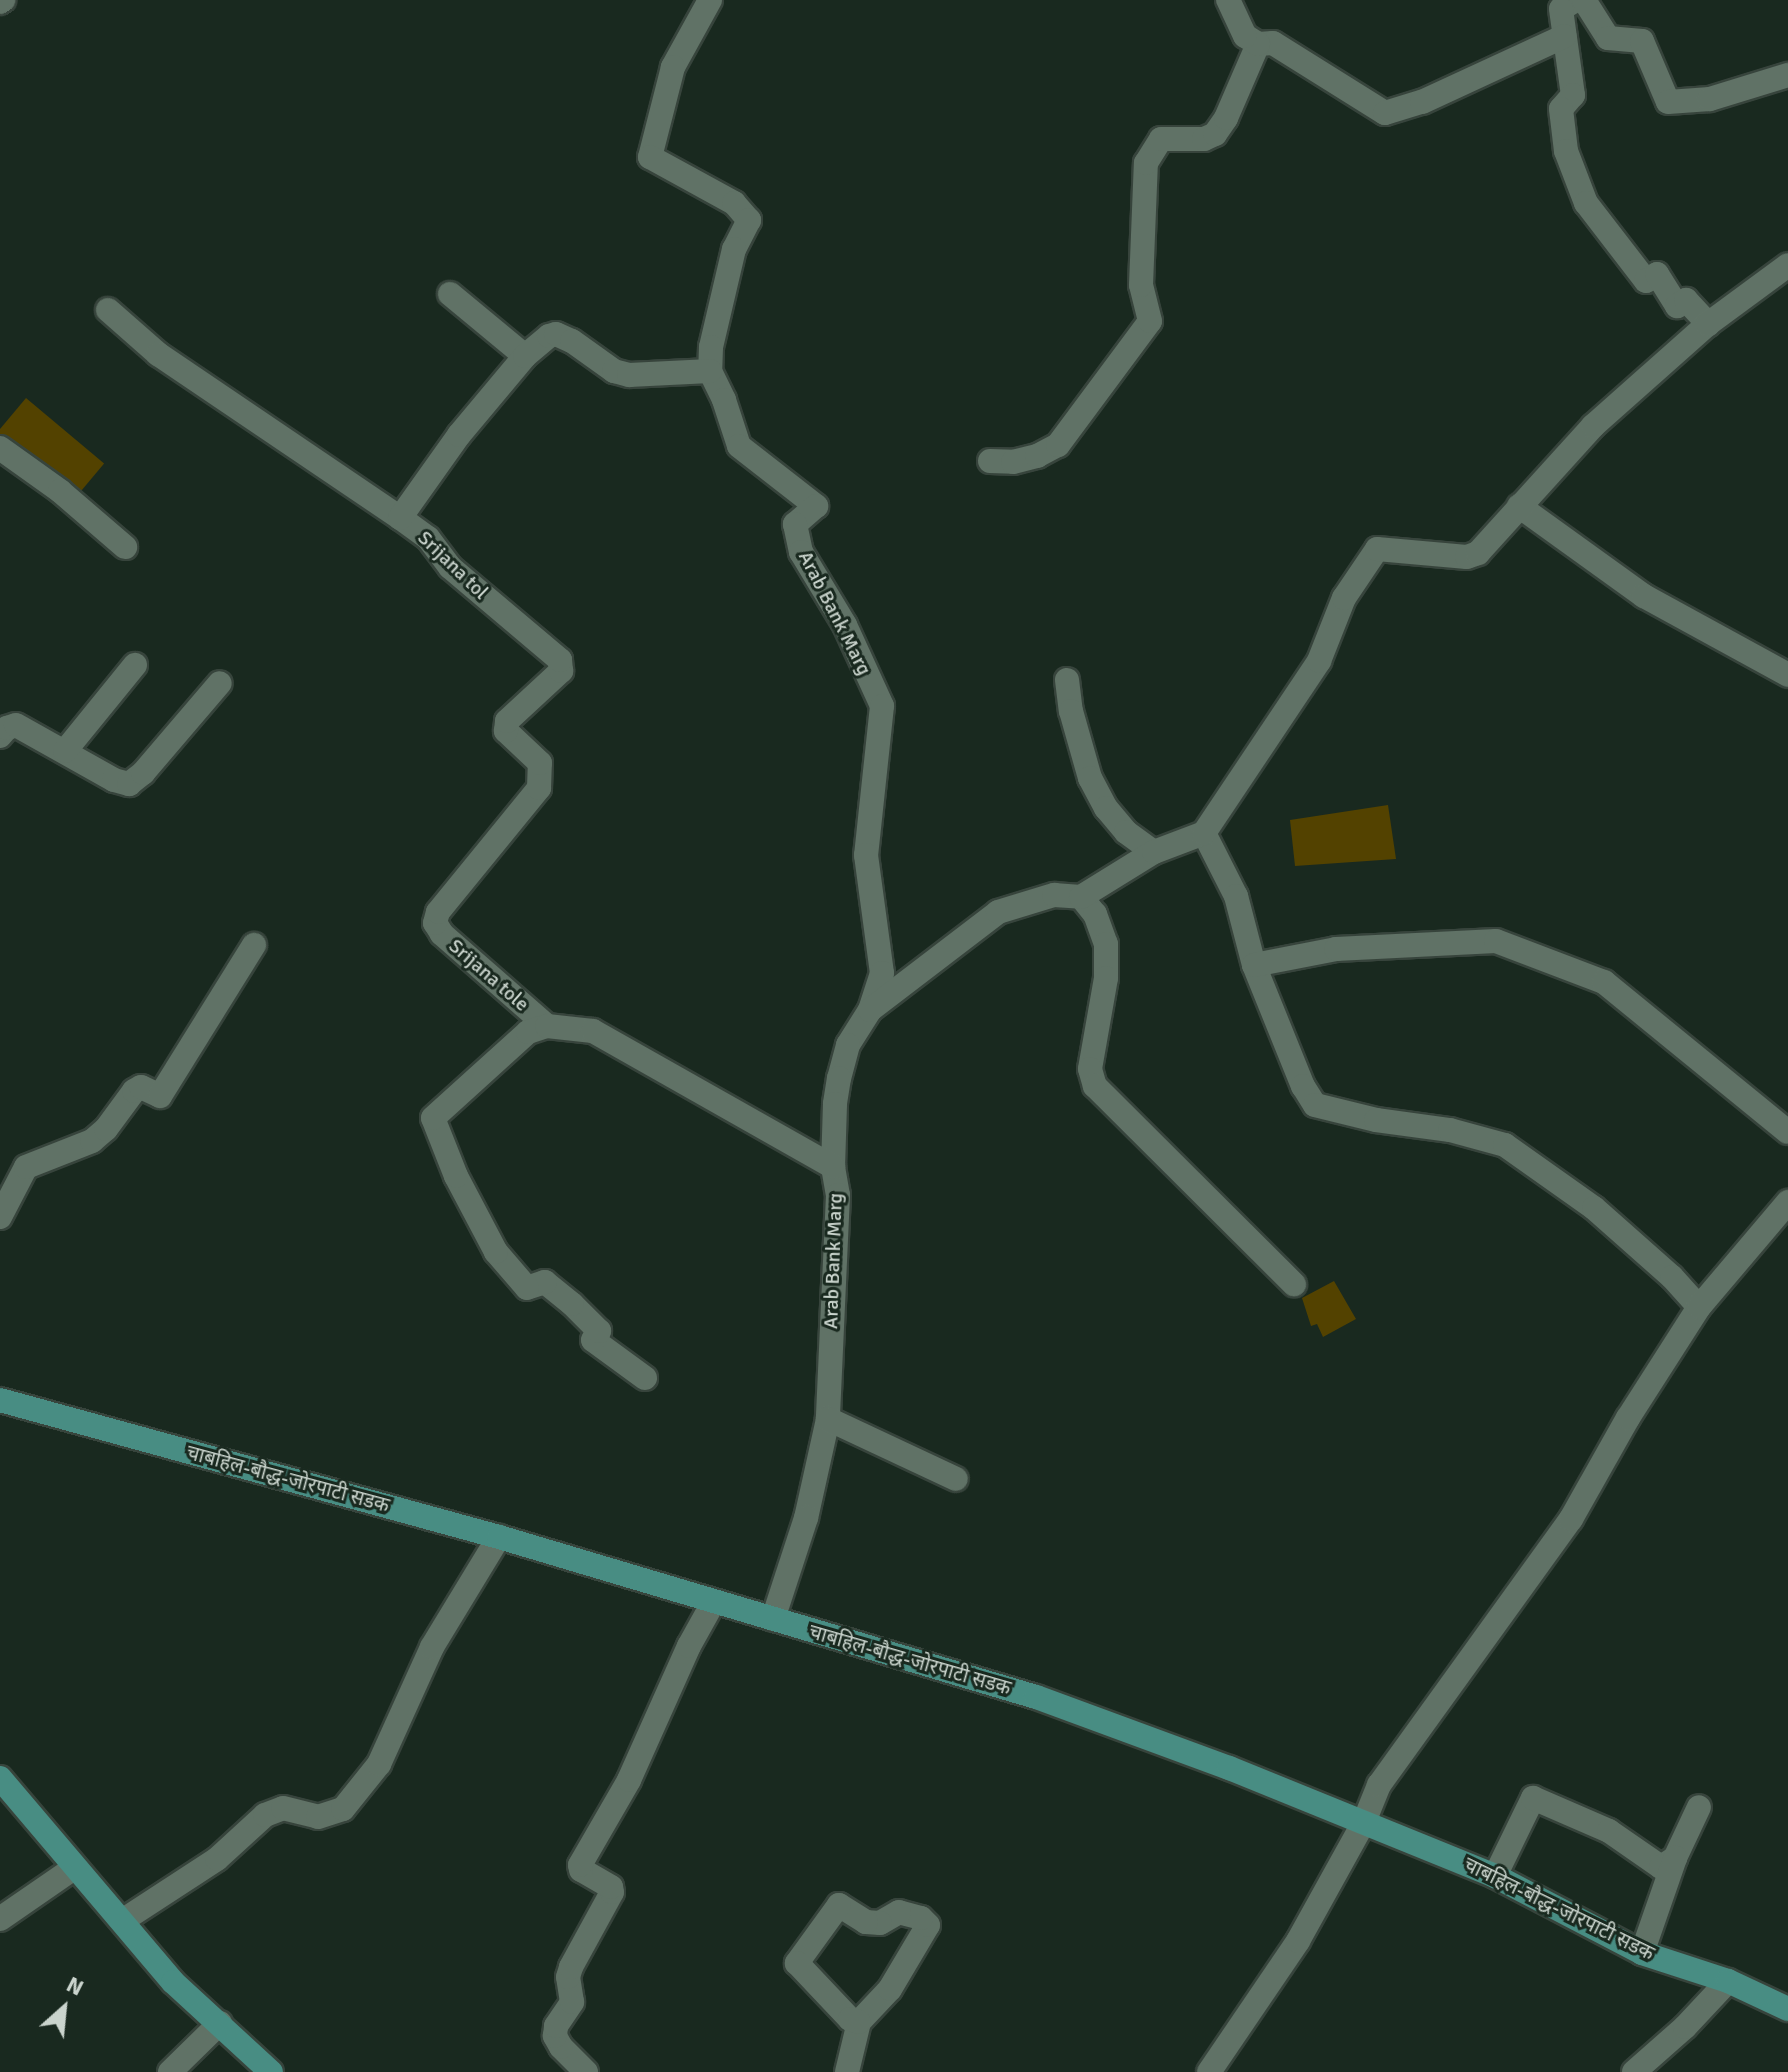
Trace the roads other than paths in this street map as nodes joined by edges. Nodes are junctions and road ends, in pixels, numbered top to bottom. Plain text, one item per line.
1 (710, 0) edge
2 (1228, 0) edge
3 (1576, 0) edge
4 (1584, 0) edge
5 (1565, 36) junction
6 (1258, 44) junction
7 (1788, 75) edge
8 (1788, 265) edge
9 (450, 294) dead end
10 (108, 310) dead end
11 (1708, 324) junction
12 (525, 356) junction
13 (710, 371) junction
14 (0, 448) edge
15 (990, 461) dead end
16 (1519, 506) junction
17 (400, 518) junction
18 (125, 547) dead end
19 (135, 665) dead end
20 (1788, 675) edge
21 (1067, 680) dead end
22 (220, 683) dead end
23 (0, 736) edge
24 (65, 751) junction
25 (1204, 833) junction
26 (1154, 852) junction
27 (1081, 897) junction
28 (435, 923) joint
29 (254, 945) dead end
30 (1254, 965) junction
31 (870, 1010) junction
32 (547, 1026) junction
33 (1788, 1132) edge
34 (833, 1167) junction
35 (1788, 1202) edge
36 (0, 1217) edge
37 (1294, 1284) dead end
38 (1699, 1307) junction
39 (645, 1378) dead end
40 (0, 1400) edge
41 (828, 1419) junction
42 (956, 1479) dead end
43 (499, 1537) junction
44 (714, 1601) junction
45 (773, 1619) junction
46 (0, 1778) edge
47 (1699, 1807) dead end
48 (1364, 1822) junction
49 (1675, 1858) junction
50 (74, 1868) junction
51 (1495, 1876) junction
52 (0, 1919) edge
53 (122, 1921) junction
54 (1642, 1953) junction
55 (1728, 1981) junction
56 (1786, 2004) edge
57 (859, 2022) junction
58 (220, 2023) junction
59 (170, 2072) edge
60 (271, 2072) edge
61 (586, 2072) edge
62 (847, 2072) edge
63 (1209, 2072) edge
64 (1634, 2072) edge

1 - 13 street
2 - 6 street
3 - 5 street
4 - 7 street
5 - 6 street
5 - 11 street
6 - 15 street
8 - 11 street
9 - 12 street
10 - 17 street
11 - 16 street
12 - 13 street, Srijana tol
12 - 17 street, Srijana tol
13 - 31 street, Arab Bank Marg
14 - 18 street
16 - 20 street
16 - 25 street
17 - 28 street, Srijana tol
19 - 24 street
21 - 26 street
22 - 24 street
23 - 24 street
25 - 26 street
25 - 30 street
26 - 27 street
27 - 31 street
27 - 37 street
28 - 32 street, Srijana tole
29 - 36 street
30 - 33 street
30 - 38 street
31 - 34 street, Arab Bank Marg
32 - 34 street
32 - 39 street
34 - 41 street, Arab Bank Marg
35 - 38 street
38 - 48 street
40 - 43 main road, चाबहिल-बौद्ध-जोरपाटी सडक
41 - 42 street
41 - 45 street, Arab Bank Marg
43 - 44 main road, चाबहिल-बौद्ध-जोरपाटी सडक
43 - 53 street
44 - 45 main road, चाबहिल-बौद्ध-जोरपाटी सडक
44 - 61 street
45 - 48 main road, चाबहिल-बौद्ध-जोरपाटी सडक
46 - 50 main road
47 - 49 street
48 - 51 main road, चाबहिल-बौद्ध-जोरपाटी सडक
48 - 63 street
49 - 51 street
49 - 54 street
50 - 52 street
50 - 53 main road
51 - 54 main road, चाबहिल-बौद्ध-जोरपाटी सडक
53 - 58 main road
54 - 55 main road, चाबहिल-बौद्ध-जोरपाटी सडक
55 - 56 main road, चाबहिल-बौद्ध-जोरपाटी सडक
55 - 64 street
57 - 57 street
57 - 62 street
58 - 59 street
58 - 60 main road

